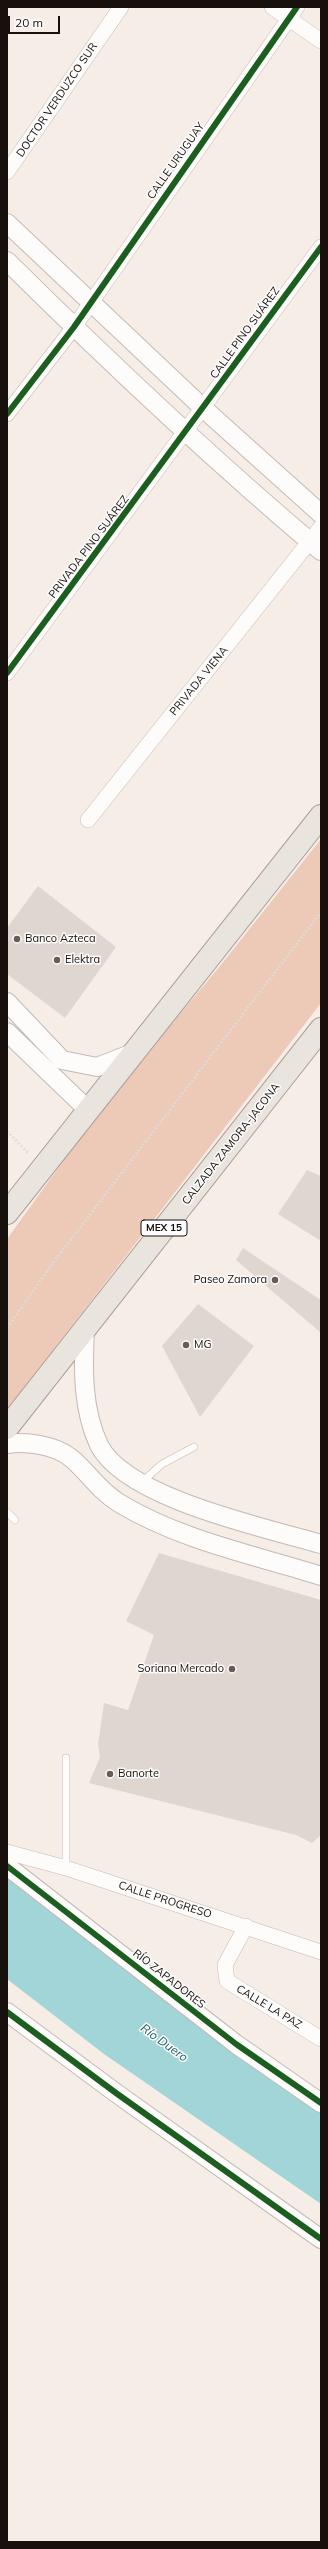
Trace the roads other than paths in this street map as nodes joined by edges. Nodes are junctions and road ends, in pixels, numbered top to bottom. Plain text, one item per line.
1 (120, 7) edge
2 (272, 7) edge
3 (292, 13) edge
4 (321, 41) edge
5 (7, 172) edge
6 (7, 223) edge
7 (321, 247) edge
8 (7, 261) edge
9 (90, 303) junction
10 (74, 328) junction
11 (203, 408) junction
12 (7, 414) edge
13 (187, 432) junction
14 (321, 514) edge
15 (321, 527) edge
16 (316, 547) edge
17 (7, 673) edge
18 (321, 816) edge
19 (88, 820) dead end
20 (7, 1002) edge
21 (321, 1029) edge
22 (7, 1032) edge
23 (133, 1053) junction
24 (87, 1109) junction
25 (7, 1212) edge
26 (85, 1329) junction
27 (7, 1428) edge
28 (7, 1444) edge
29 (194, 1447) dead end
30 (140, 1484) junction
31 (7, 1512) edge
32 (15, 1520) dead end
33 (321, 1544) edge
34 (321, 1576) edge
35 (66, 1758) dead end
36 (7, 1852) edge
37 (7, 1866) edge
38 (66, 1868) junction
39 (246, 1926) junction
40 (321, 1952) edge
41 (7, 2012) edge
42 (321, 2039) edge
43 (321, 2103) edge
44 (321, 2239) edge

1 - 5 street, DOCTOR VERDUZCO SUR
2 - 3 street
3 - 4 street
3 - 9 street, CALLE URUGUAY
6 - 9 street
7 - 11 street, CALLE PINO SUÁREZ
8 - 10 street
9 - 10 street, CALLE URUGUAY
9 - 11 street
10 - 12 street, CALLE URUGUAY
10 - 13 street
11 - 13 street, CALLE PINO SUÁREZ
11 - 14 street
13 - 16 street
13 - 17 street, PRIVADA PINO SUÁREZ
15 - 16 street, PRIVADA VIENA
16 - 19 street, PRIVADA VIENA
18 - 23 main road
20 - 23 street
21 - 26 main road, CALZADA ZAMORA-JACONA / MEX 15
22 - 24 street
23 - 24 main road
24 - 25 main road
26 - 27 main road, CALZADA ZAMORA-JACONA / MEX 15
26 - 30 street
28 - 34 street
29 - 30 lane
30 - 33 street
31 - 32 lane
35 - 38 lane
36 - 38 street, CALLE PROGRESO
37 - 43 street, RÍO ZAPADORES
38 - 39 street, CALLE PROGRESO
39 - 40 street, CALLE PROGRESO
39 - 42 street, CALLE LA PAZ
41 - 44 street

